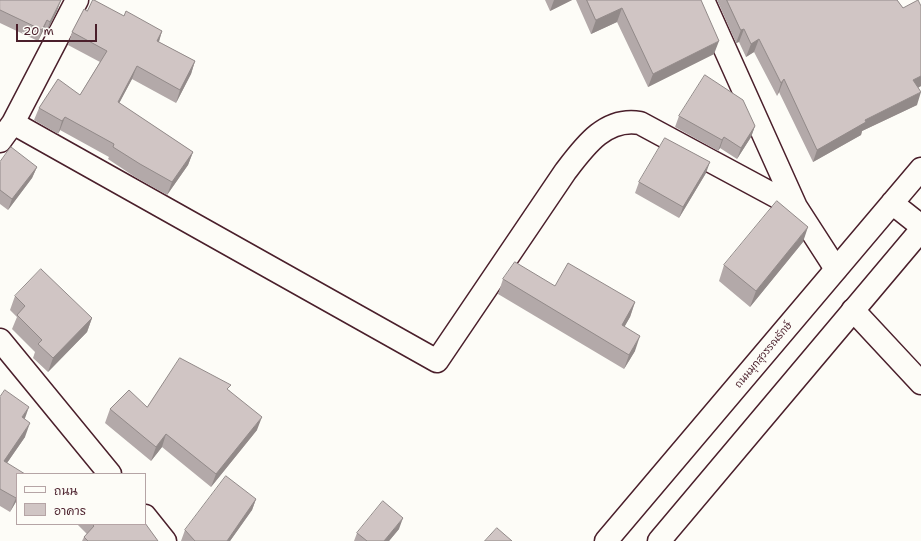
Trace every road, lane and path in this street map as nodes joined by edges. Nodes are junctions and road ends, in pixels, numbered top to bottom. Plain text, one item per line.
1 (77, 0) edge
2 (703, 0) edge
3 (13, 123) junction
4 (0, 141) edge
5 (921, 169) edge
6 (892, 204) junction
7 (796, 207) junction
8 (921, 228) edge
9 (836, 269) junction
10 (853, 310) junction
11 (0, 340) edge
12 (921, 383) edge
13 (109, 473) edge
14 (146, 517) edge
15 (165, 541) edge
16 (606, 541) edge
17 (659, 541) edge

1 - 3 street
2 - 7 street
3 - 4 street
3 - 7 street
5 - 6 street, ถนนมุกสุวรรณรักษ์
6 - 8 street
6 - 9 street, ถนนมุกสุวรรณรักษ์
7 - 9 street
8 - 10 street
9 - 16 street, ถนนมุกสุวรรณรักษ์
10 - 12 street
10 - 17 street
11 - 13 street
14 - 15 street

